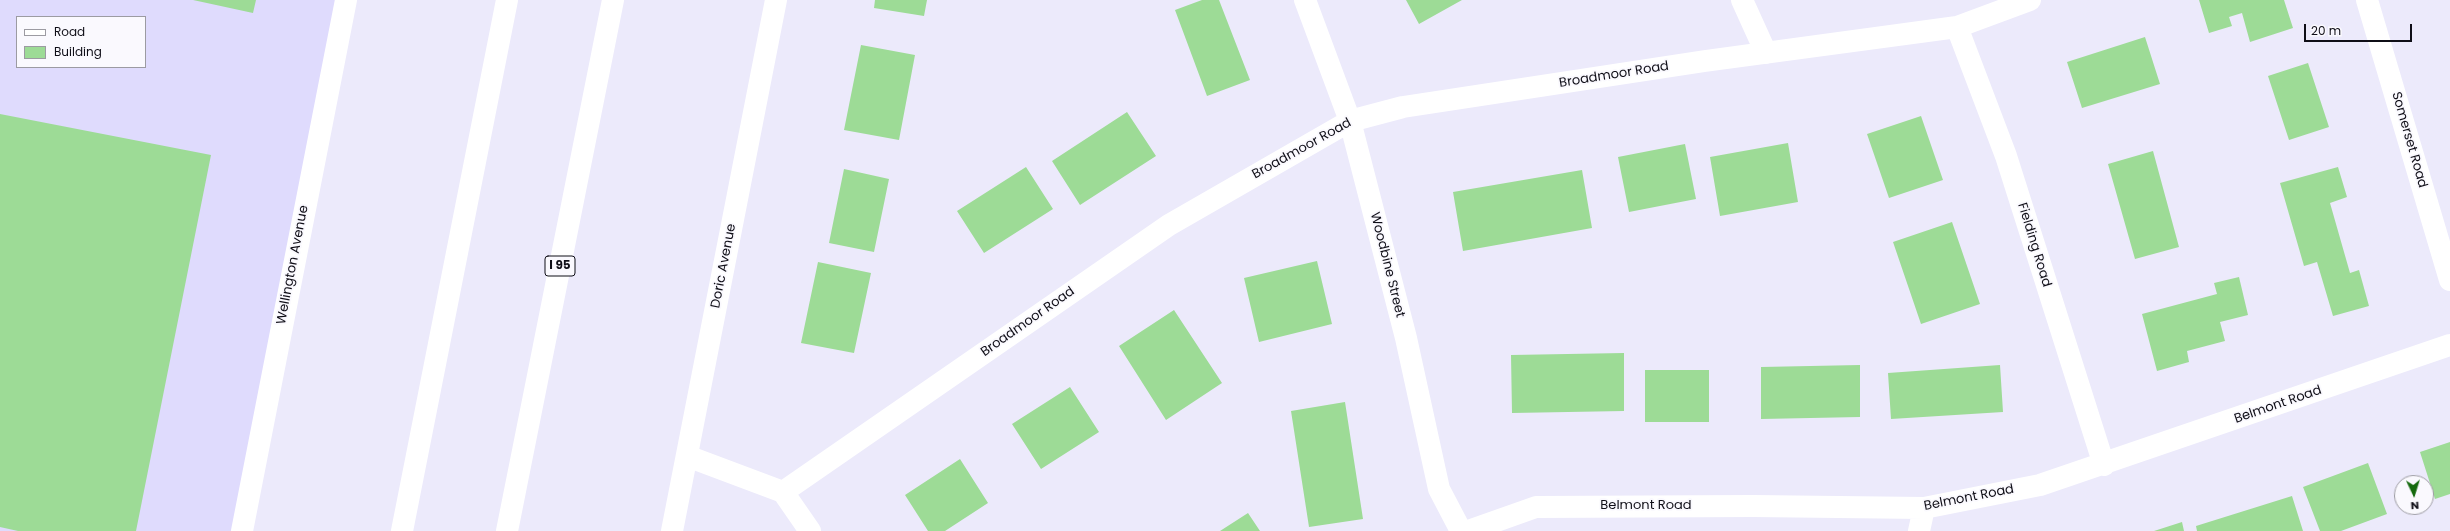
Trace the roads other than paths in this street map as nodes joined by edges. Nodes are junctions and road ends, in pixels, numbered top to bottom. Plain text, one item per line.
1 (346, 0) edge
2 (507, 0) edge
3 (614, 0) edge
4 (776, 0) edge
5 (1305, 0) edge
6 (1742, 0) edge
7 (2030, 0) edge
8 (2367, 0) edge
9 (1957, 27) junction
10 (1766, 53) junction
11 (1350, 121) junction
12 (2450, 280) edge
13 (2450, 345) edge
14 (687, 456) junction
15 (2104, 465) junction
16 (783, 492) junction
17 (1924, 508) junction
18 (242, 531) edge
19 (402, 531) edge
20 (508, 531) edge
21 (672, 531) edge
22 (810, 531) edge
23 (1461, 531) edge
24 (1468, 531) edge
25 (1919, 531) edge

1 - 18 main road, Wellington Avenue
2 - 19 main road
3 - 20 main road, I 95
4 - 14 main road, Doric Avenue
5 - 11 main road, Woodbine Street
6 - 10 main road
7 - 9 main road, Broadmoor Road
8 - 12 main road, Somerset Road
9 - 10 main road, Broadmoor Road
9 - 15 main road, Fielding Road
10 - 11 main road, Broadmoor Road
11 - 16 main road, Broadmoor Road
11 - 23 main road, Woodbine Street
13 - 15 main road, Belmont Road
14 - 16 main road
14 - 21 main road, Doric Avenue
15 - 17 main road, Belmont Road
16 - 22 main road
17 - 24 main road, Belmont Road
17 - 25 main road

